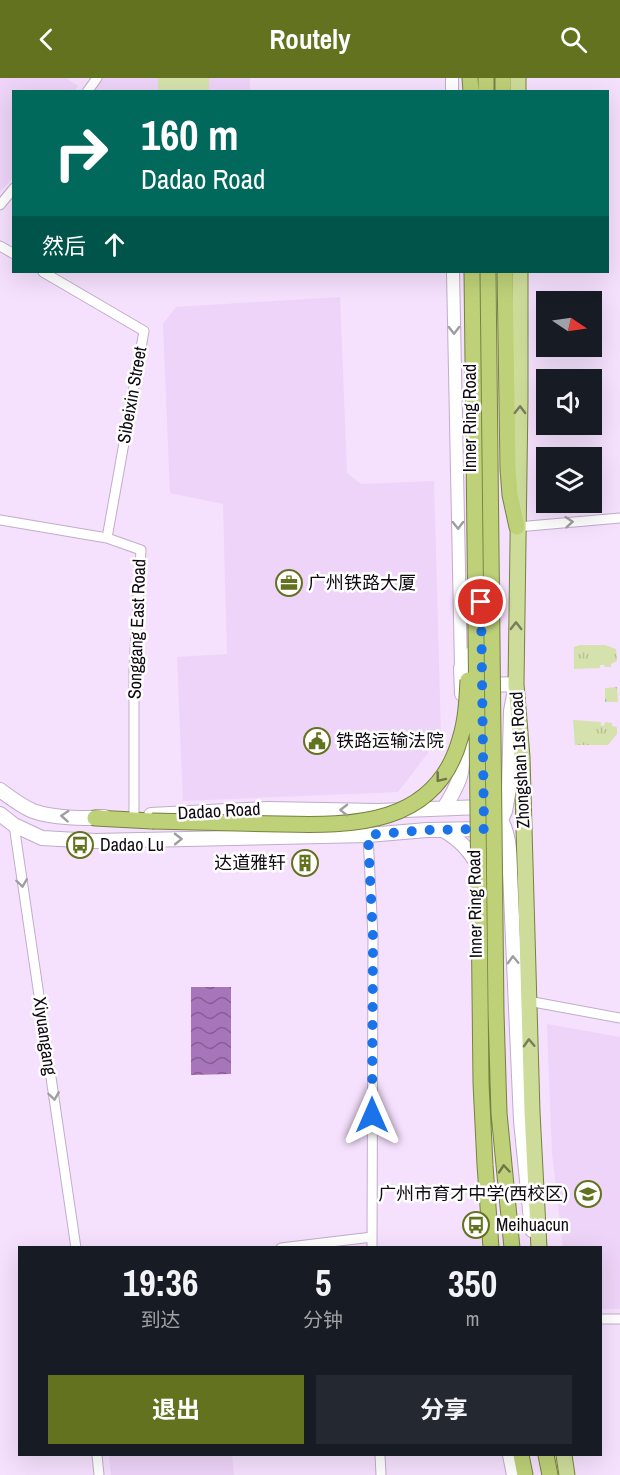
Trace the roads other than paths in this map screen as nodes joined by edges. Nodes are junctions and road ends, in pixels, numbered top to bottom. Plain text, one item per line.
1 (12, 190) edge
2 (0, 205) edge
3 (45, 273) edge
4 (453, 273) edge
5 (474, 273) edge
6 (474, 273) edge
7 (488, 273) edge
8 (505, 273) edge
9 (520, 273) edge
10 (620, 518) edge
11 (0, 520) edge
12 (517, 527) junction
13 (107, 538) junction
14 (475, 558) junction
15 (481, 582) junction
16 (459, 584) junction
17 (483, 640) junction
18 (461, 669) junction
19 (516, 684) junction
20 (483, 685) junction
21 (0, 790) edge
22 (444, 808) junction
23 (484, 808) junction
24 (0, 814) edge
25 (134, 816) junction
26 (95, 818) junction
27 (501, 820) junction
28 (14, 825) junction
29 (441, 829) junction
30 (368, 835) junction
31 (484, 836) junction
32 (509, 844) junction
33 (485, 886) junction
34 (528, 1001) junction
35 (620, 1018) edge
36 (372, 1237) junction
37 (76, 1246) edge
38 (298, 1246) edge
39 (372, 1246) edge
40 (491, 1246) edge
41 (498, 1246) edge
42 (512, 1246) edge
43 (537, 1246) edge
44 (537, 1246) edge
45 (602, 1319) edge
46 (620, 1319) edge
47 (97, 1456) edge
48 (380, 1456) edge
49 (509, 1456) edge
50 (521, 1456) edge
51 (528, 1456) edge
52 (546, 1456) edge
53 (564, 1456) edge
54 (99, 1475) edge
55 (381, 1475) edge
56 (513, 1475) edge
57 (525, 1475) edge
58 (531, 1475) edge
59 (549, 1475) edge
60 (567, 1475) edge

1 - 2 street
3 - 13 street, Sibeixin Street
4 -> 16 street
5 - 14 highway, Inner Ring Road, bridge
6 - 15 main road, Zhongshan 1st Road
42 -> 7 highway, Inner Ring Road, bridge
8 - 12 highway
12 -> 9 main road, Zhongshan 1st Road
12 -> 10 street
11 - 13 street, Songgang East Road
19 -> 12 main road, Zhongshan 1st Road
13 - 25 street, Songgang East Road
14 -> 26 highway, bridge
14 - 40 highway, Inner Ring Road, bridge
15 - 16 street
15 - 17 main road, Zhongshan 1st Road
16 - 18 street
17 - 18 main road
17 - 20 main road, Zhongshan 1st Road
18 - 22 main road
19 - 20 main road
19 - 27 main road
19 - 34 main road, Zhongshan 1st Road
20 - 23 main road, Zhongshan 1st Road
26 -> 21 main road, Dadao Road
22 - 23 main road, Dadao Road
22 -> 25 main road, Dadao Road
23 - 27 main road
23 - 31 main road, Zhongshan 1st Road
24 - 28 main road, Dadao Road
25 - 26 main road, Dadao Road
27 - 31 main road
27 - 32 main road
28 -> 30 main road, Dadao Road
28 -> 37 street, Xiyuangang
29 - 30 main road, Dadao Road
29 - 31 main road, Dadao Road
29 - 33 main road
30 - 36 street
31 - 32 main road, Dadao Road
31 - 33 main road, Zhongshan 1st Road
44 -> 32 main road
33 - 41 main road, Zhongshan 1st Road
34 - 35 street
43 -> 34 main road, Zhongshan 1st Road
36 - 38 street
36 - 39 street
45 - 46 street
47 - 54 street
48 - 55 street
49 - 56 street
50 - 57 highway
51 - 58 main road
52 - 59 highway
53 - 60 main road

